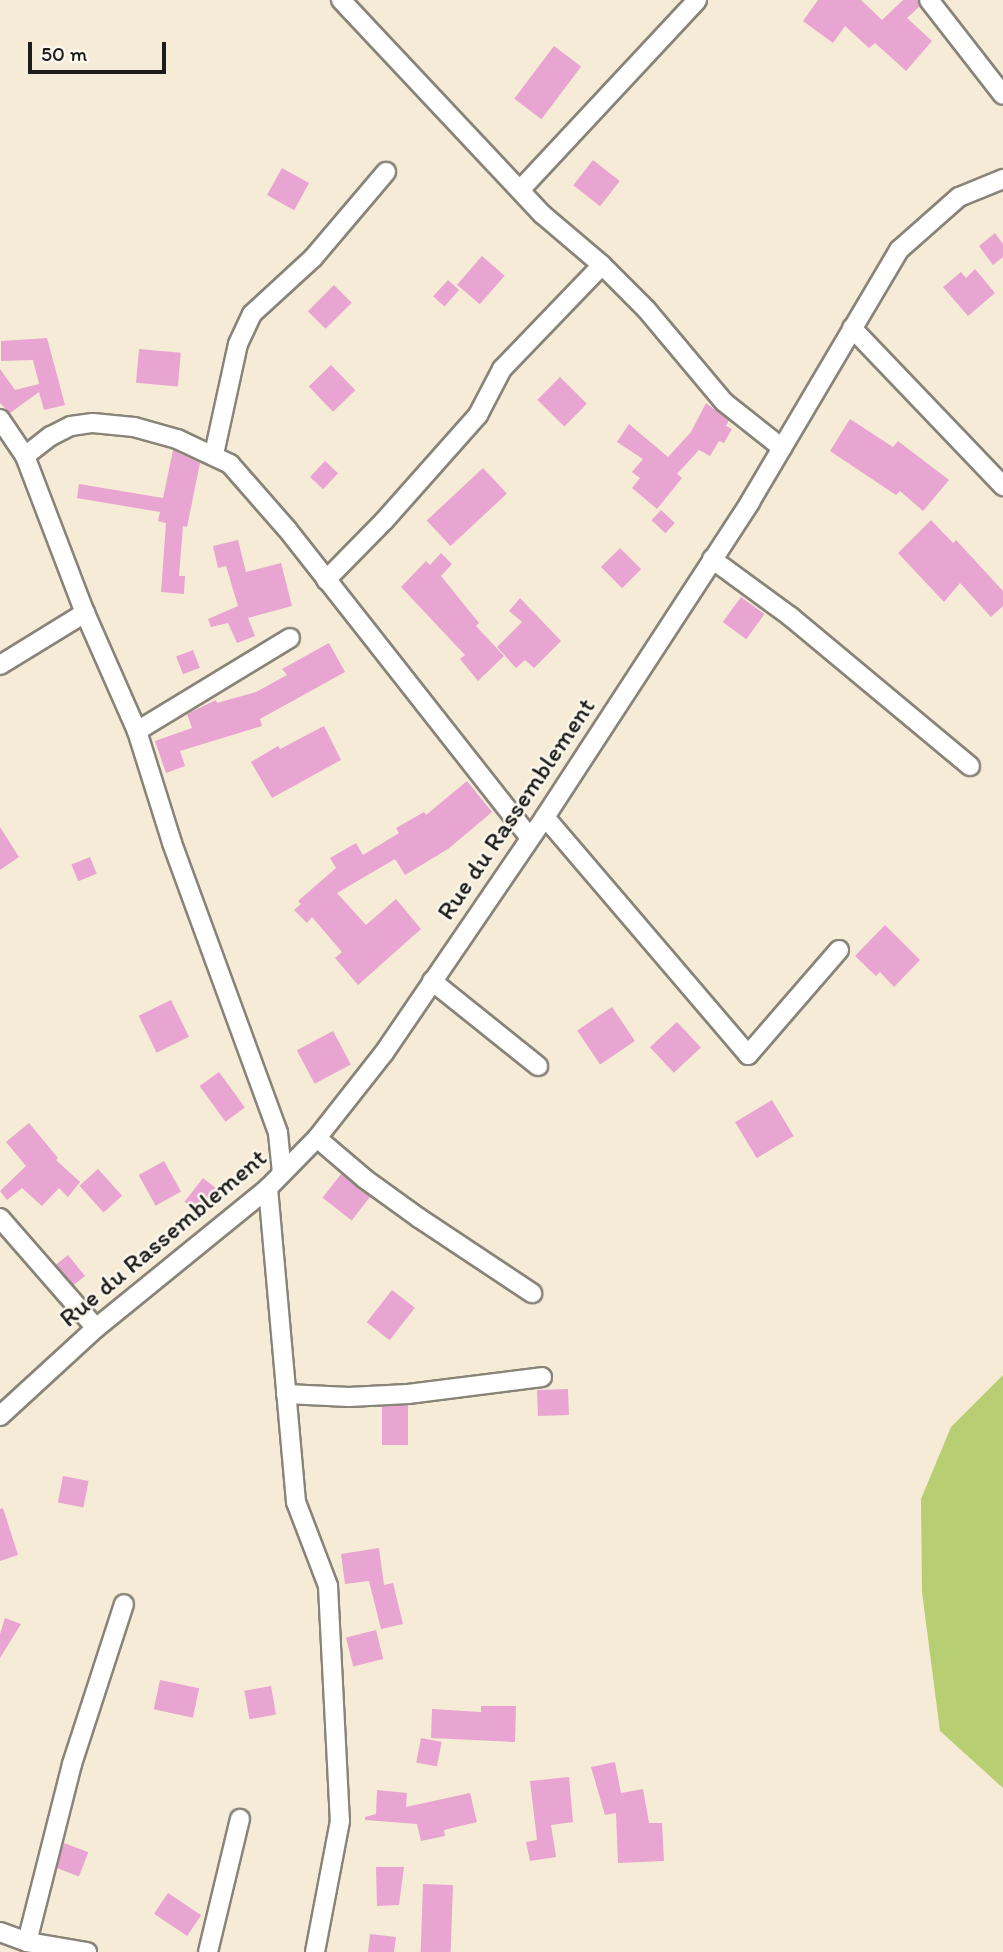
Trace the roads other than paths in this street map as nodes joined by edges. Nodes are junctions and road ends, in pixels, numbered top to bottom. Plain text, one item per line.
1 (341, 0) edge
2 (697, 0) edge
3 (929, 0) edge
4 (1003, 94) edge
5 (386, 172) dead end
6 (1003, 179) edge
7 (521, 189) junction
8 (603, 265) junction
9 (852, 328) junction
10 (0, 419) edge
11 (782, 448) junction
12 (214, 454) junction
13 (25, 456) junction
14 (1003, 486) edge
15 (712, 559) junction
16 (326, 580) junction
17 (85, 613) junction
18 (290, 638) dead end
19 (0, 665) edge
20 (137, 731) junction
21 (970, 766) dead end
22 (545, 817) junction
23 (530, 838) junction
24 (839, 950) dead end
25 (432, 981) junction
26 (538, 1066) dead end
27 (317, 1138) junction
28 (282, 1173) junction
29 (268, 1188) junction
30 (0, 1218) edge
31 (532, 1293) dead end
32 (96, 1328) junction
33 (542, 1377) dead end
34 (286, 1394) junction
35 (0, 1416) edge
36 (124, 1604) dead end
37 (240, 1819) dead end
38 (0, 1932) edge
39 (27, 1942) junction
40 (87, 1952) edge
41 (208, 1952) edge
42 (315, 1952) edge

1 - 7 street
2 - 7 street
3 - 4 street
5 - 12 street
6 - 9 street, Rue du Rassemblement
7 - 8 street
8 - 11 street
8 - 16 street
9 - 11 street, Rue du Rassemblement
9 - 14 street
10 - 13 street
11 - 15 street, Rue du Rassemblement
12 - 13 street
12 - 16 street
13 - 17 street
15 - 21 street
15 - 22 street, Rue du Rassemblement
16 - 23 street
17 - 19 street
17 - 20 street
18 - 20 street
20 - 28 street
22 - 23 street, Rue du Rassemblement
22 - 24 street
23 - 25 street, Rue du Rassemblement
25 - 26 street
25 - 27 street, Rue du Rassemblement
27 - 28 street, Rue du Rassemblement
27 - 31 street
28 - 29 street, Rue du Rassemblement
29 - 32 street, Rue du Rassemblement
29 - 34 street
30 - 32 street
32 - 35 street, Rue du Rassemblement
33 - 34 street
34 - 42 street
36 - 39 street
37 - 41 street
38 - 39 street
39 - 40 street

